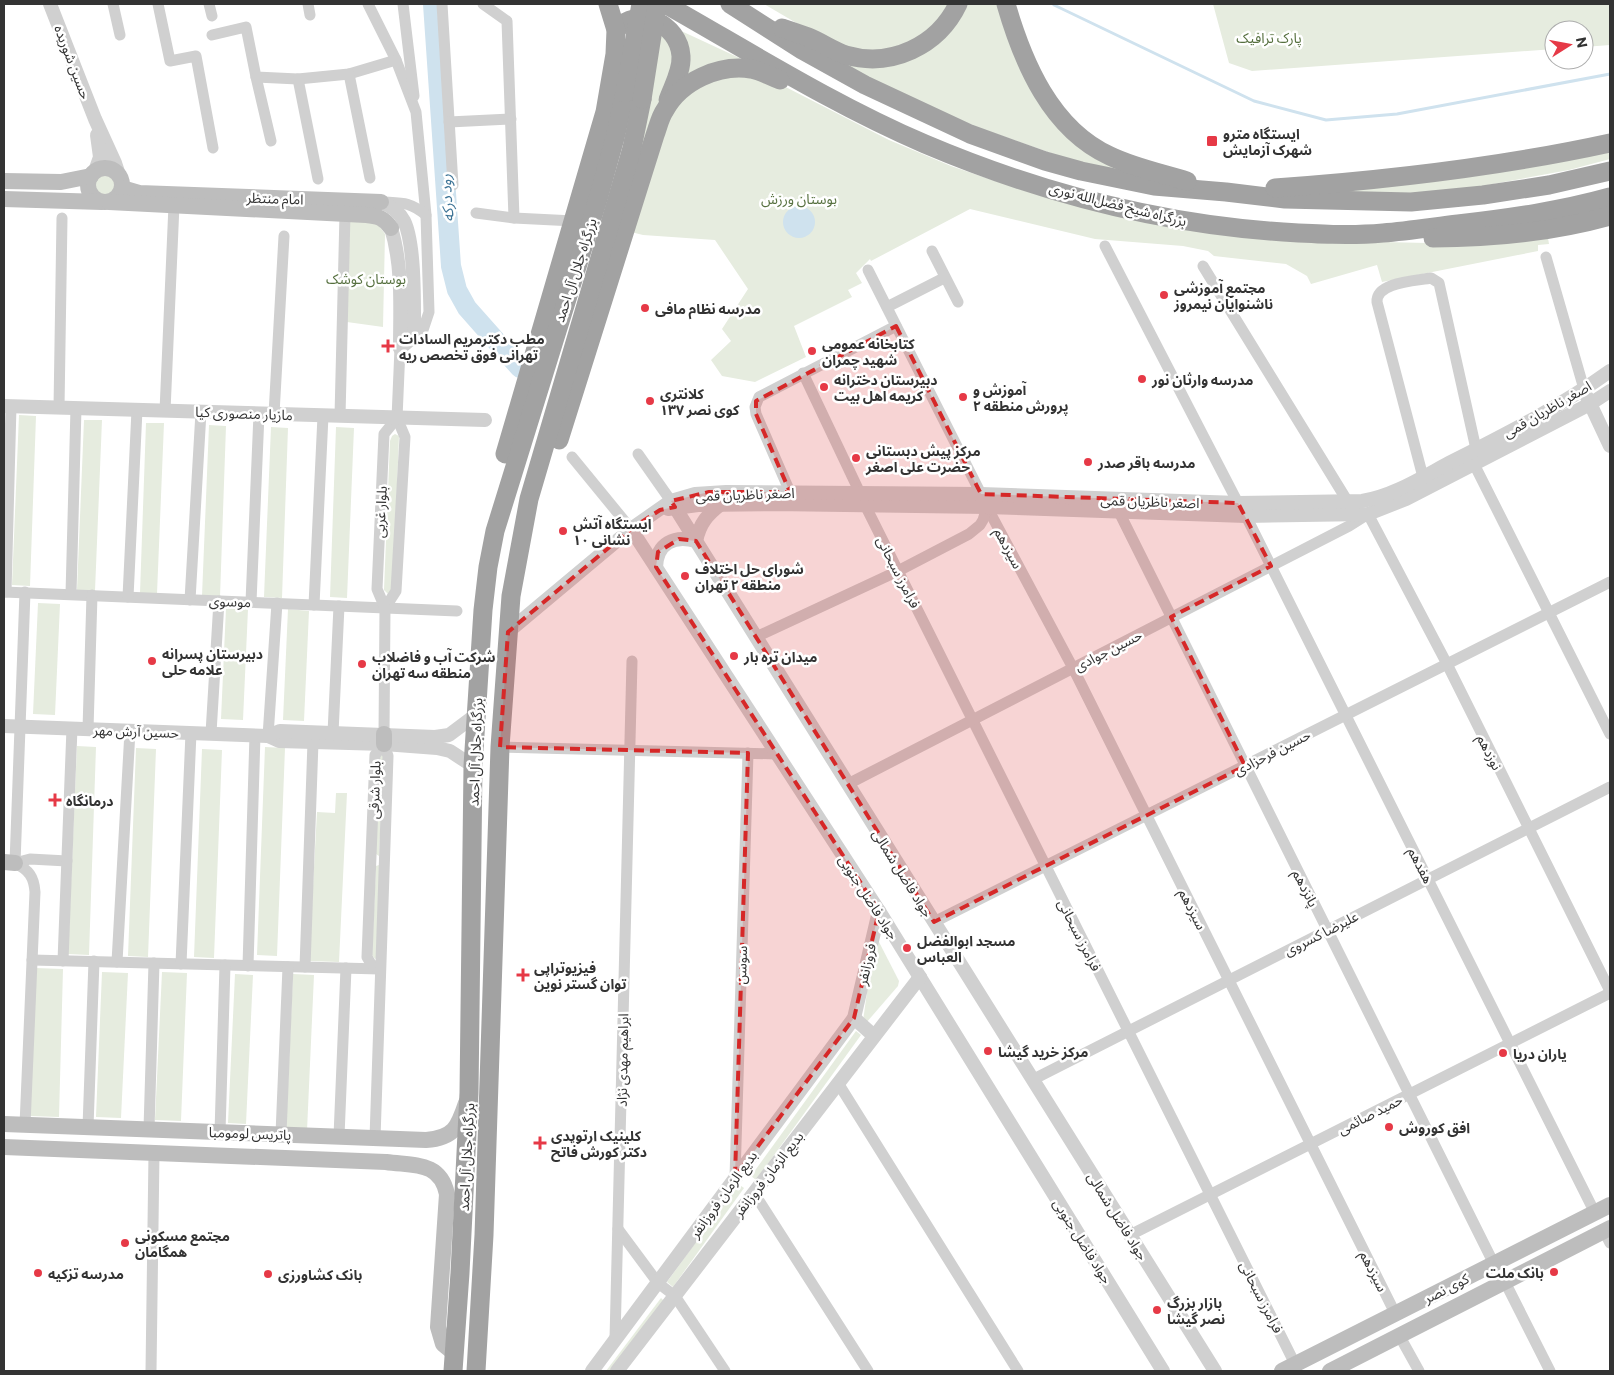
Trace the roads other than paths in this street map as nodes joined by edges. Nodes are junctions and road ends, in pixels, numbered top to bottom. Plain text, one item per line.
1 (50, 4) edge
2 (113, 4) edge
3 (158, 4) edge
4 (209, 4) edge
5 (368, 4) edge
6 (403, 4) edge
7 (442, 4) edge
8 (483, 4) edge
9 (608, 4) edge
10 (641, 4) edge
11 (658, 4) edge
12 (665, 4) edge
13 (730, 4) edge
14 (958, 4) edge
15 (1006, 4) edge
16 (212, 16) dead end
17 (754, 18) junction
18 (616, 30) junction
19 (120, 35) dead end
20 (212, 35) dead end
21 (396, 60) junction
22 (350, 74) junction
23 (256, 77) junction
24 (298, 79) junction
25 (633, 96) junction
26 (848, 107) junction
27 (665, 109) junction
28 (416, 112) junction
29 (511, 119) junction
30 (95, 120) junction
31 (449, 122) junction
32 (271, 141) dead end
33 (1610, 143) edge
34 (213, 148) dead end
35 (1610, 171) edge
36 (93, 173) junction
37 (370, 178) dead end
38 (318, 180) dead end
39 (4, 181) edge
40 (121, 182) junction
41 (453, 185) dead end
42 (1226, 192) junction
43 (1610, 197) edge
44 (4, 199) edge
45 (106, 202) junction
46 (381, 202) junction
47 (174, 205) junction
48 (476, 213) dead end
49 (345, 214) junction
50 (426, 215) junction
51 (1610, 216) edge
52 (62, 218) dead end
53 (514, 218) junction
54 (574, 221) junction
55 (391, 228) joint
56 (1382, 233) junction
57 (284, 236) dead end
58 (1105, 246) dead end
59 (932, 251) dead end
60 (1546, 257) dead end
61 (1203, 266) dead end
62 (868, 270) dead end
63 (944, 278) junction
64 (958, 302) dead end
65 (887, 307) junction
66 (896, 326) junction
67 (412, 338) junction
68 (400, 348) junction
69 (1610, 371) edge
70 (803, 374) junction
71 (1584, 389) junction
72 (1610, 391) edge
73 (1590, 404) junction
74 (7, 406) edge
75 (59, 408) junction
76 (76, 408) junction
77 (137, 410) junction
78 (165, 411) junction
79 (201, 412) junction
80 (259, 414) junction
81 (274, 414) junction
82 (323, 416) junction
83 (340, 416) junction
84 (397, 418) junction
85 (485, 420) dead end
86 (1610, 446) edge
87 (638, 454) dead end
88 (572, 457) dead end
89 (1477, 458) junction
90 (1425, 482) junction
91 (790, 492) junction
92 (863, 499) junction
93 (984, 500) junction
94 (1348, 502) junction
95 (1238, 503) junction
96 (721, 504) junction
97 (669, 506) junction
98 (1117, 506) junction
99 (1368, 514) junction
100 (1246, 516) junction
101 (631, 529) junction
102 (495, 531) junction
103 (696, 541) junction
104 (519, 543) junction
105 (1271, 566) junction
106 (656, 567) junction
107 (898, 571) junction
108 (1610, 582) edge
109 (5, 592) edge
110 (25, 592) junction
111 (71, 594) junction
112 (92, 595) junction
113 (128, 597) junction
114 (190, 600) junction
115 (218, 601) junction
116 (251, 602) junction
117 (277, 603) junction
118 (314, 605) junction
119 (339, 606) junction
120 (385, 608) junction
121 (457, 611) dead end
122 (1549, 613) junction
123 (1171, 617) junction
124 (508, 632) junction
125 (756, 637) junction
126 (632, 661) dead end
127 (1447, 664) junction
128 (1073, 668) junction
129 (476, 714) junction
130 (1346, 715) junction
131 (972, 720) junction
132 (4, 726) edge
133 (21, 727) junction
134 (72, 728) junction
135 (88, 729) junction
136 (130, 731) junction
137 (191, 733) junction
138 (211, 733) junction
139 (333, 733) junction
140 (1610, 734) edge
141 (262, 736) junction
142 (384, 739) junction
143 (313, 742) junction
144 (500, 747) junction
145 (630, 750) junction
146 (748, 753) junction
147 (777, 754) junction
148 (474, 766) junction
149 (1245, 766) junction
150 (848, 784) junction
151 (1610, 787) edge
152 (1146, 815) junction
153 (1529, 828) junction
154 (67, 861) junction
155 (10, 862) edge
156 (1046, 866) junction
157 (1428, 880) junction
158 (879, 911) junction
159 (934, 922) junction
160 (1327, 930) junction
161 (32, 960) junction
162 (63, 960) junction
163 (94, 961) junction
164 (117, 962) junction
165 (154, 963) junction
166 (181, 964) junction
167 (225, 965) junction
168 (248, 966) junction
169 (288, 967) junction
170 (305, 967) junction
171 (346, 968) junction
172 (380, 969) junction
173 (920, 977) junction
174 (1229, 980) junction
175 (1610, 992) edge
176 (854, 1018) junction
177 (1129, 1031) junction
178 (874, 1036) junction
179 (1510, 1044) junction
180 (1032, 1080) junction
181 (838, 1083) junction
182 (469, 1094) junction
183 (1409, 1095) junction
184 (4, 1124) edge
185 (26, 1125) junction
186 (88, 1127) junction
187 (149, 1129) junction
188 (220, 1132) junction
189 (281, 1134) junction
190 (339, 1136) junction
191 (380, 1138) junction
192 (1311, 1144) junction
193 (4, 1147) edge
194 (154, 1153) junction
195 (386, 1162) junction
196 (735, 1177) junction
197 (754, 1193) junction
198 (1211, 1195) junction
199 (1610, 1205) edge
200 (1595, 1213) junction
201 (618, 1230) junction
202 (1608, 1234) edge
203 (1130, 1235) junction
204 (1494, 1264) junction
205 (1504, 1282) junction
206 (658, 1283) junction
207 (675, 1296) junction
208 (1395, 1314) junction
209 (1399, 1336) junction
210 (616, 1339) junction
211 (454, 1362) edge
212 (1288, 1367) edge
213 (1349, 1367) edge
214 (477, 1368) edge
215 (151, 1371) edge
216 (592, 1371) edge
217 (616, 1371) edge
218 (725, 1371) edge
219 (868, 1371) edge
220 (1018, 1371) edge
221 (1163, 1371) edge
222 (1215, 1371) edge
223 (1330, 1371) edge
224 (1419, 1371) edge
225 (1550, 1371) edge

1 - 30 street, حسین شوریده
2 - 19 street
3 - 34 street
4 - 16 street
5 - 21 street
6 - 28 street
7 - 31 street
8 - 29 street
9 - 18 highway
10 - 25 highway, بزرگراه جلال آل احمد, bridge
11 - 25 highway, بزرگراه جلال آل احمد, bridge
12 - 26 highway, بزرگراه شیخ فضل‌الله نوری
13 - 17 highway, بزرگراه شیخ فضل‌الله نوری
14 - 17 highway
15 - 42 highway
17 - 42 highway, بزرگراه شیخ فضل‌الله نوری
18 - 27 highway
18 - 54 highway
20 - 23 street
21 - 22 street
21 - 28 street
22 - 24 street
22 - 37 street
23 - 24 street
23 - 32 street
24 - 38 street
25 - 102 highway, بزرگراه جلال آل احمد
25 - 104 highway, بزرگراه جلال آل احمد
26 - 27 highway
26 - 56 highway, بزرگراه شیخ فضل‌الله نوری
27 - 104 highway
28 - 50 street
29 - 31 street
29 - 53 street
30 - 36 street, حسین شوریده
30 - 40 street, حسین شوریده
31 - 41 street
33 - 42 highway
35 - 42 highway, بزرگراه شیخ فضل‌الله نوری
36 - 39 main road
36 - 40 main road
36 - 45 main road
40 - 45 main road
40 - 46 main road, امام منتظر
43 - 56 highway, بزرگراه شیخ فضل‌الله نوری
44 - 45 main road, امام منتظر
45 - 47 main road, امام منتظر
46 - 50 street, امام منتظر
46 - 67 street
47 - 49 main road, امام منتظر
47 - 78 street
48 - 53 street
49 - 55 main road, امام منتظر
49 - 83 street
50 - 67 street
51 - 56 highway
52 - 75 street
53 - 54 street
54 - 102 highway
55 - 68 street, بلوار غربی
57 - 81 street
58 - 95 street
59 - 63 street
60 - 71 street
61 - 94 street
62 - 65 street, سیزدهم
63 - 64 street
63 - 65 street
65 - 66 street, سیزدهم
66 - 70 street
66 - 93 street, سیزدهم
67 - 68 street
68 - 84 street, بلوار غربی
69 - 71 street, اصغر ناظریان قمی
70 - 91 street
70 - 92 street, فرامرز سبحانی
71 - 73 street
71 - 89 street, اصغر ناظریان قمی
72 - 73 street, اصغر ناظریان قمی
73 - 86 street
73 - 89 street, اصغر ناظریان قمی
74 - 75 street, مازیار منصوری کیا
74 - 109 street
75 - 76 street, مازیار منصوری کیا
76 - 77 street, مازیار منصوری کیا
76 - 111 street
77 - 78 street, مازیار منصوری کیا
77 - 113 street
78 - 79 street, مازیار منصوری کیا
79 - 80 street, مازیار منصوری کیا
79 - 114 street
80 - 81 street, مازیار منصوری کیا
80 - 116 street
81 - 82 street, مازیار منصوری کیا
82 - 83 street, مازیار منصوری کیا
82 - 118 street
83 - 84 street, مازیار منصوری کیا
84 - 85 street, مازیار منصوری کیا
84 - 120 street, بلوار غربی
84 - 120 street, بلوار غربی
87 - 97 street
88 - 101 street
89 - 90 street, اصغر ناظریان قمی
89 - 90 street
89 - 122 street
90 - 94 street, اصغر ناظریان قمی
90 - 99 street, اصغر ناظریان قمی
91 - 92 street, اصغر ناظریان قمی
91 - 97 street, اصغر ناظریان قمی
92 - 93 street, اصغر ناظریان قمی
92 - 96 street, اصغر ناظریان قمی
92 - 107 street, فرامرز سبحانی
93 - 98 street, اصغر ناظریان قمی
93 - 107 street
93 - 128 street, سیزدهم
94 - 95 street, اصغر ناظریان قمی
94 - 99 street
95 - 98 street, اصغر ناظریان قمی
95 - 100 street
96 - 97 street, اصغر ناظریان قمی
96 - 103 street
97 - 101 street, اصغر ناظریان قمی
97 - 103 street, جواد فاضل شمالی
98 - 100 street, اصغر ناظریان قمی
98 - 123 street, پانزدهم
99 - 100 street, اصغر ناظریان قمی
99 - 105 street, حسین جوادی
99 - 127 street, نوزدهم
100 - 105 street, هفدهم
101 - 106 street, جواد فاضل جنوبی
101 - 124 street, اصغر ناظریان قمی
102 - 129 highway, بزرگراه جلال آل احمد
103 - 106 street
103 - 125 street, جواد فاضل شمالی
104 - 124 highway, بزرگراه جلال آل احمد
105 - 123 street, حسین جوادی
105 - 130 street, هفدهم
106 - 147 street, جواد فاضل جنوبی
107 - 125 street
107 - 131 street, فرامرز سبحانی
108 - 122 street, حسین فرحزادی
109 - 110 street, موسوی
110 - 111 street, موسوی
110 - 133 street
111 - 112 street, موسوی
112 - 113 street, موسوی
112 - 135 street
113 - 114 street, موسوی
114 - 115 street, موسوی
115 - 116 street, موسوی
115 - 138 street
116 - 117 street, موسوی
117 - 118 street, موسوی
117 - 141 street
118 - 119 street, موسوی
119 - 120 street, موسوی
119 - 139 street
120 - 121 street, موسوی
120 - 142 street, بلوار غربی
122 - 127 street, حسین فرحزادی
122 - 140 street
123 - 128 street, حسین جوادی
123 - 149 street, پانزدهم
124 - 144 highway, بزرگراه جلال آل احمد
125 - 150 street, جواد فاضل شمالی
126 - 145 street, ابراهیم مهدی نژاد
127 - 130 street, حسین فرحزادی
127 - 153 street, نوزدهم
128 - 131 street, حسین جوادی
128 - 152 street, سیزدهم
129 - 142 street, حسین آرش مهر
129 - 148 highway, بزرگراه جلال آل احمد
130 - 149 street, حسین فرحزادی
130 - 157 street, هفدهم
131 - 150 street, حسین جوادی
131 - 156 street, فرامرز سبحانی
132 - 133 street, حسین آرش مهر
133 - 134 street, حسین آرش مهر
133 - 155 street
134 - 135 street, حسین آرش مهر
134 - 154 street
135 - 136 street, حسین آرش مهر
136 - 137 street, حسین آرش مهر
136 - 164 street
137 - 138 street, حسین آرش مهر
137 - 166 street
138 - 141 street, حسین آرش مهر
139 - 141 street, حسین آرش مهر
139 - 142 street, حسین آرش مهر
141 - 143 street, حسین آرش مهر
141 - 168 street
142 - 143 street, حسین آرش مهر
142 - 148 street, حسین آرش مهر
142 - 172 street, بلوار شرقی
143 - 170 street
144 - 145 street
144 - 214 highway, بزرگراه جلال آل احمد
145 - 146 street
145 - 201 street, ابراهیم مهدی نژاد
146 - 147 street
146 - 196 street, سوسن
147 - 158 street, جواد فاضل جنوبی
148 - 182 highway, بزرگراه جلال آل احمد
149 - 152 street, حسین فرحزادی
149 - 160 street, پانزدهم
150 - 159 street, جواد فاضل شمالی
151 - 153 street, علیرضا کسروی
152 - 156 street, حسین فرحزادی
152 - 174 street, سیزدهم
153 - 157 street, علیرضا کسروی
153 - 175 street, نوزدهم
154 - 155 street
154 - 162 street
155 - 161 street
156 - 159 street, حسین فرحزادی
156 - 177 street, فرامرز سبحانی
157 - 160 street, علیرضا کسروی
157 - 179 street, هفدهم
158 - 173 street, جواد فاضل جنوبی
158 - 176 street, فروزانفر
159 - 180 street, جواد فاضل شمالی
160 - 174 street, علیرضا کسروی
160 - 183 street, پانزدهم
161 - 162 street
161 - 185 street
162 - 163 street
163 - 164 street
163 - 186 street
164 - 165 street
165 - 166 street
165 - 187 street
166 - 167 street
167 - 168 street
167 - 188 street
168 - 169 street
169 - 170 street
169 - 189 street
170 - 171 street
171 - 172 street
171 - 190 street
172 - 191 street, بلوار شرقی
173 - 178 street, بدیع‌ الزمان فروزانفر
173 - 221 street, جواد فاضل جنوبی
174 - 177 street, علیرضا کسروی
174 - 192 street, سیزدهم
175 - 179 street, حمید صائمی
176 - 178 street
176 - 196 street, بدیع الزمان فروزانفر
177 - 180 street, علیرضا کسروی
177 - 198 street, فرامرز سبحانی
178 - 181 street, بدیع‌ الزمان فروزانفر
179 - 183 street, حمید صائمی
179 - 200 street, هفدهم
180 - 203 street, جواد فاضل شمالی
181 - 197 street, بدیع‌ الزمان فروزانفر
181 - 220 street
182 - 191 main road, پاتریس لومومبا
182 - 211 highway, بزرگراه جلال آل احمد
183 - 192 street, حمید صائمی
183 - 204 street, پانزدهم
184 - 185 main road, پاتریس لومومبا
185 - 186 main road, پاتریس لومومبا
186 - 187 main road, پاتریس لومومبا
187 - 188 main road, پاتریس لومومبا
188 - 189 main road, پاتریس لومومبا
189 - 190 main road, پاتریس لومومبا
190 - 191 main road, پاتریس لومومبا
191 - 195 main road
192 - 198 street, حمید صائمی
192 - 208 street, سیزدهم
193 - 194 main road, پاتریس لومومبا
194 - 195 main road, پاتریس لومومبا
194 - 215 street
195 - 211 main road, پاتریس لومومبا
196 - 197 street
196 - 206 street, بدیع الزمان فروزانفر
197 - 207 street, بدیع‌ الزمان فروزانفر
197 - 219 street
198 - 203 street, حمید صائمی
198 - 212 street, فرامرز سبحانی
199 - 200 main road, کوی نصر
200 - 204 main road, کوی نصر
201 - 206 street
201 - 210 street, ابراهیم مهدی نژاد
202 - 205 main road, کوی نصر
203 - 222 street, جواد فاضل شمالی
204 - 208 main road, کوی نصر
205 - 209 main road, کوی نصر
205 - 225 street
206 - 207 street
206 - 210 street, بدیع الزمان فروزانفر
207 - 217 street, بدیع‌ الزمان فروزانفر
207 - 218 street
208 - 212 main road, کوی نصر
209 - 213 main road, کوی نصر
209 - 224 street
210 - 216 street, بدیع الزمان فروزانفر
213 - 223 main road, کوی نصر

